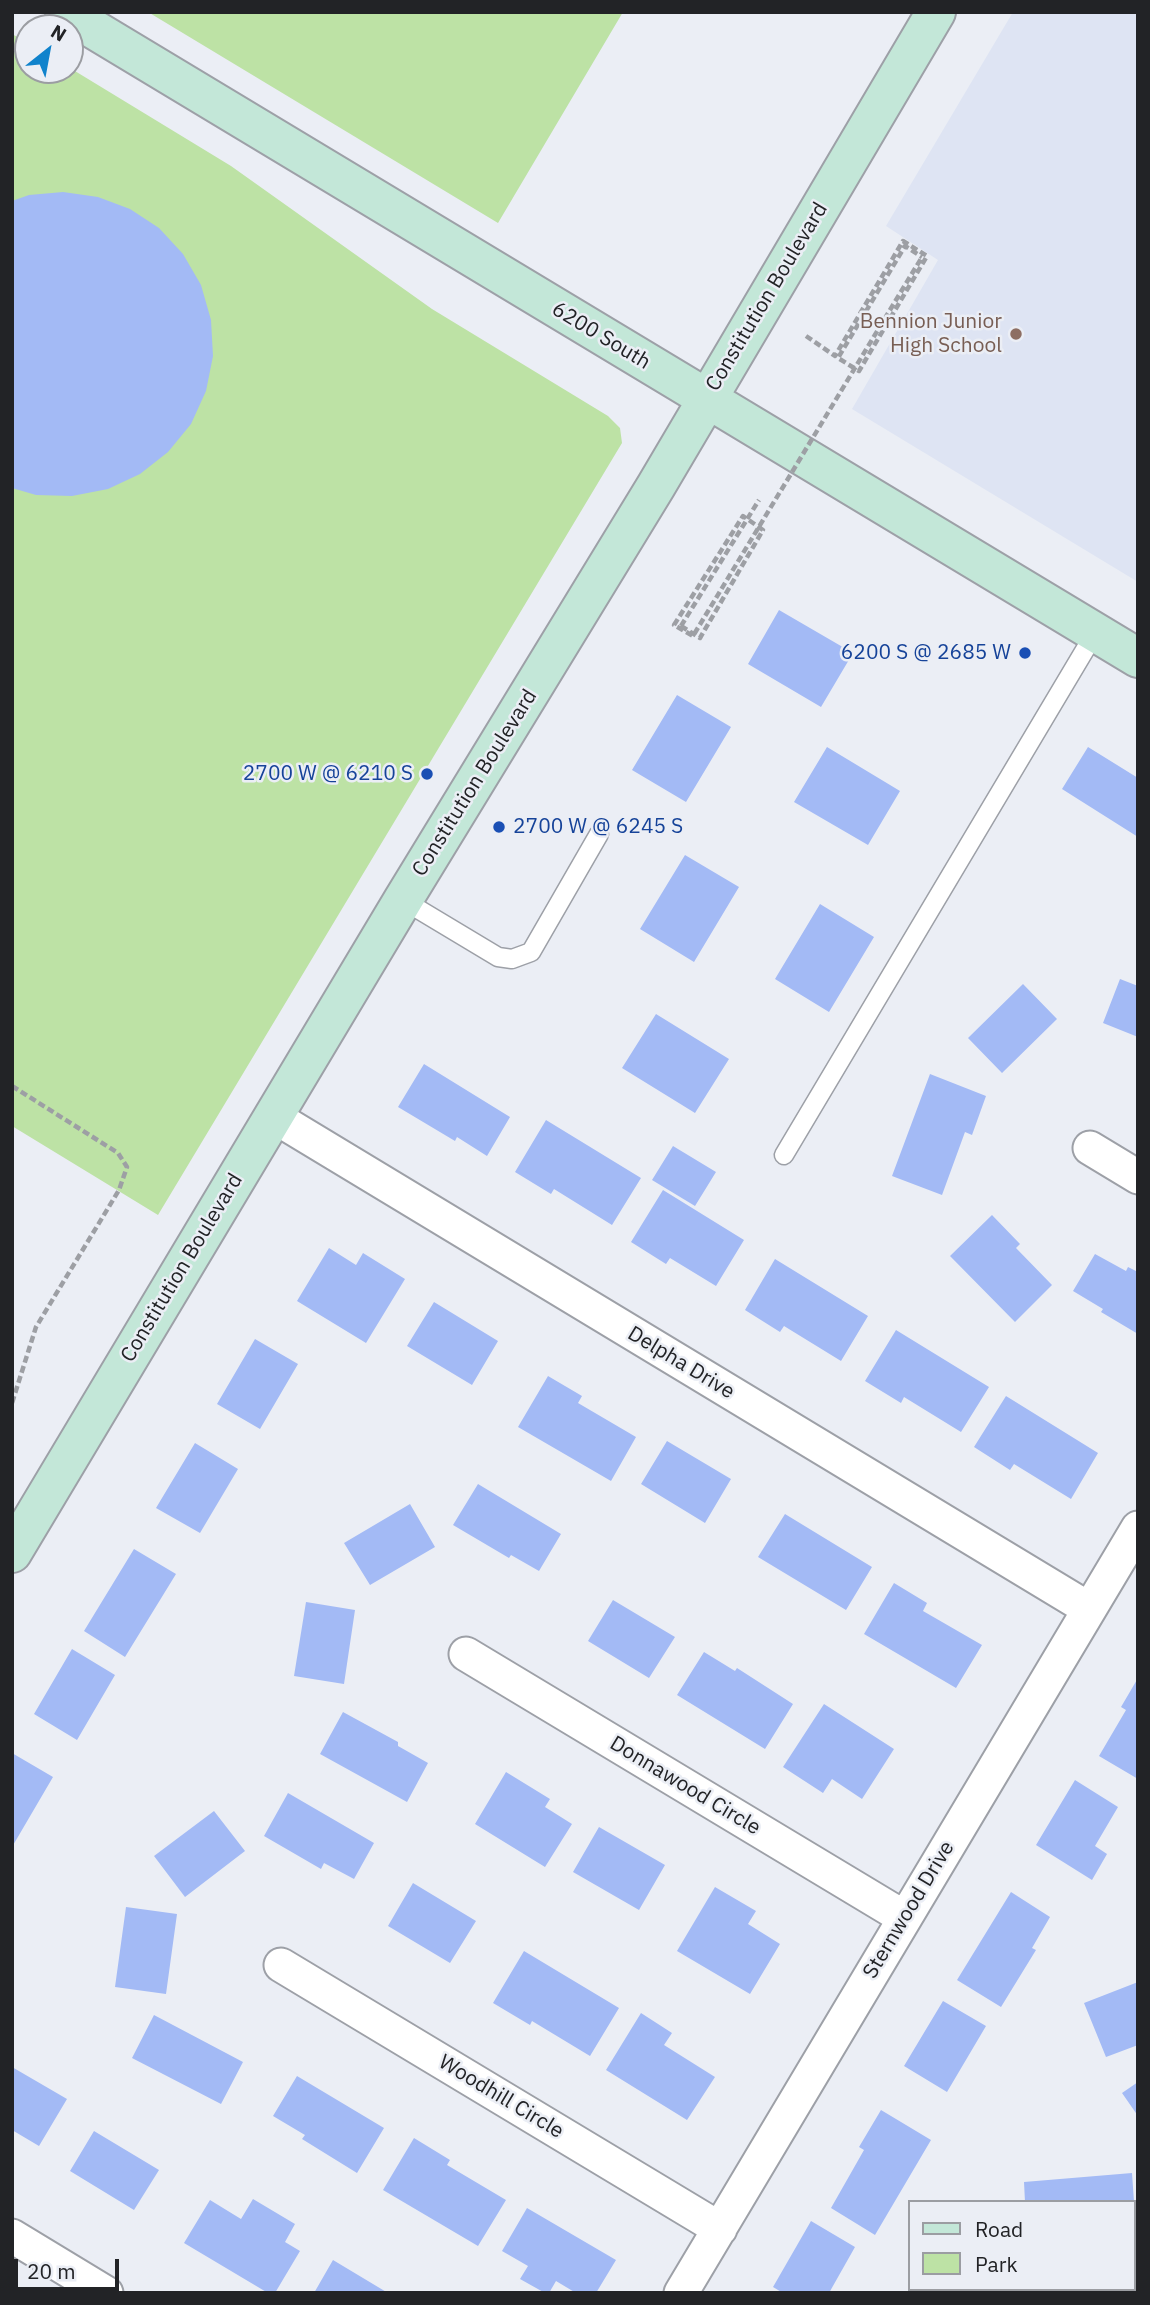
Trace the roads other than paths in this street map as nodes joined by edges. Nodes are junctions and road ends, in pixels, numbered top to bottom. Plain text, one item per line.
1 (65, 12) edge
2 (936, 12) edge
3 (706, 400) junction
4 (1095, 633) junction
5 (1138, 658) edge
6 (599, 834) dead end
7 (403, 900) junction
8 (273, 1116) junction
9 (1090, 1148) dead end
10 (784, 1155) dead end
11 (1138, 1177) edge
12 (1138, 1528) edge
13 (12, 1553) edge
14 (1089, 1609) junction
15 (466, 1654) dead end
16 (905, 1918) junction
17 (281, 1965) dead end
18 (720, 2229) junction
19 (12, 2236) edge
20 (106, 2293) edge
21 (681, 2293) edge

1 - 3 main road, 6200 South
2 - 3 main road, Constitution Boulevard
3 - 4 main road, 6200 South
3 - 7 main road, Constitution Boulevard
4 - 5 main road, 6200 South
4 - 10 lane
6 - 7 lane
7 - 8 main road, Constitution Boulevard
8 - 13 main road, Constitution Boulevard
8 - 14 street, Delpha Drive
9 - 11 street
12 - 14 street, Sternwood Drive
14 - 16 street, Sternwood Drive
15 - 16 street, Donnawood Circle
16 - 18 street, Sternwood Drive
17 - 18 street, Woodhill Circle
18 - 21 street, Sternwood Drive
19 - 20 street

